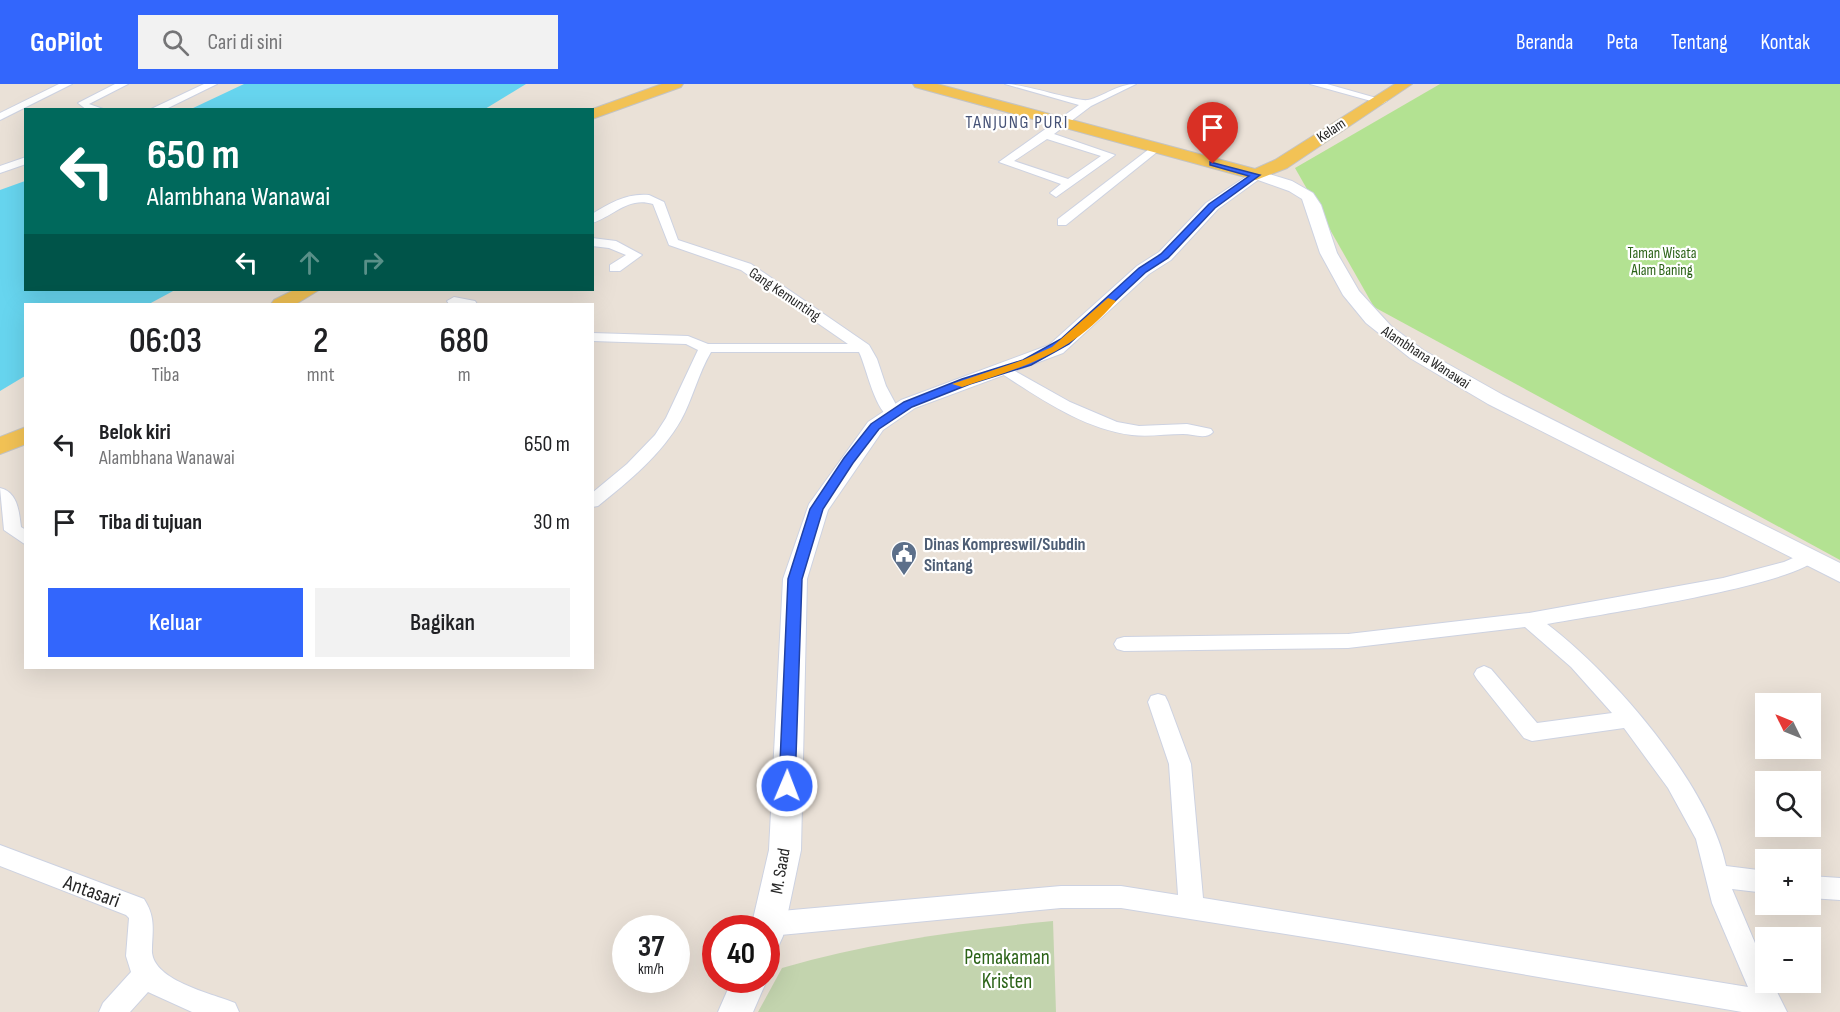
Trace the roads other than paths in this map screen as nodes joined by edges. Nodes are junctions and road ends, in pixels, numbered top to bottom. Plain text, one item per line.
1 (67, 84) edge
2 (123, 84) edge
3 (212, 84) edge
4 (676, 84) edge
5 (920, 84) edge
6 (1010, 84) edge
7 (1131, 84) edge
8 (1315, 84) edge
9 (1406, 84) edge
10 (1382, 101) junction
11 (1087, 104) junction
12 (93, 108) edge
13 (158, 108) edge
14 (594, 113) edge
15 (0, 117) edge
16 (1062, 122) junction
17 (1045, 135) junction
18 (1157, 148) junction
19 (24, 161) edge
20 (0, 170) edge
21 (1256, 175) junction
22 (1070, 183) junction
23 (1056, 193) dead end
24 (594, 218) edge
25 (1062, 222) dead end
26 (594, 242) edge
27 (615, 268) dead end
28 (307, 291) edge
29 (454, 301) dead end
30 (283, 303) edge
31 (465, 303) edge
32 (594, 337) edge
33 (706, 348) junction
34 (864, 348) junction
35 (1004, 369) junction
36 (893, 414) junction
37 (1204, 432) dead end
38 (24, 435) edge
39 (0, 447) edge
40 (0, 494) edge
41 (594, 500) edge
42 (24, 538) edge
43 (1809, 557) junction
44 (1840, 573) edge
45 (1530, 620) junction
46 (1124, 644) dead end
47 (1484, 674) dead end
48 (1158, 702) dead end
49 (1627, 719) junction
50 (0, 855) edge
51 (1716, 876) junction
52 (1755, 881) edge
53 (1821, 888) edge
54 (1840, 890) edge
55 (1191, 909) junction
56 (772, 915) edge
57 (780, 929) edge
58 (146, 975) junction
59 (744, 993) edge
60 (1772, 1008) edge
61 (112, 1012) edge
62 (226, 1012) edge
63 (735, 1012) edge

1 - 15 street
2 - 12 street
3 - 13 street
4 - 14 main road
5 - 16 main road, Alambhana Wanawai
6 - 11 street
7 - 11 street
8 - 10 street
9 - 10 main road, Kelam
10 - 21 main road, Kelam
11 - 16 street
16 - 17 street
16 - 18 main road, Alambhana Wanawai
17 - 22 street
17 - 22 street
18 - 21 main road, Alambhana Wanawai
18 - 25 street
19 - 20 street
21 - 35 street, M. Saad
21 - 43 street, Alambhana Wanawai
22 - 23 street
24 - 34 street, Gang Kemunting
26 - 27 street
28 - 30 main road
29 - 31 street
32 - 33 street
33 - 34 street
33 - 41 street
34 - 36 street
35 - 36 street, M. Saad
35 - 37 street
36 - 56 street, M. Saad
38 - 39 main road
40 - 42 street
43 - 44 street, Alambhana Wanawai
43 - 45 street
45 - 46 street
45 - 49 street
47 - 49 street
48 - 55 street
49 - 51 street
50 - 58 street, Antasari
51 - 52 street
51 - 60 street
53 - 54 street
55 - 57 street
55 - 60 street
58 - 61 street
58 - 62 street
59 - 63 street

